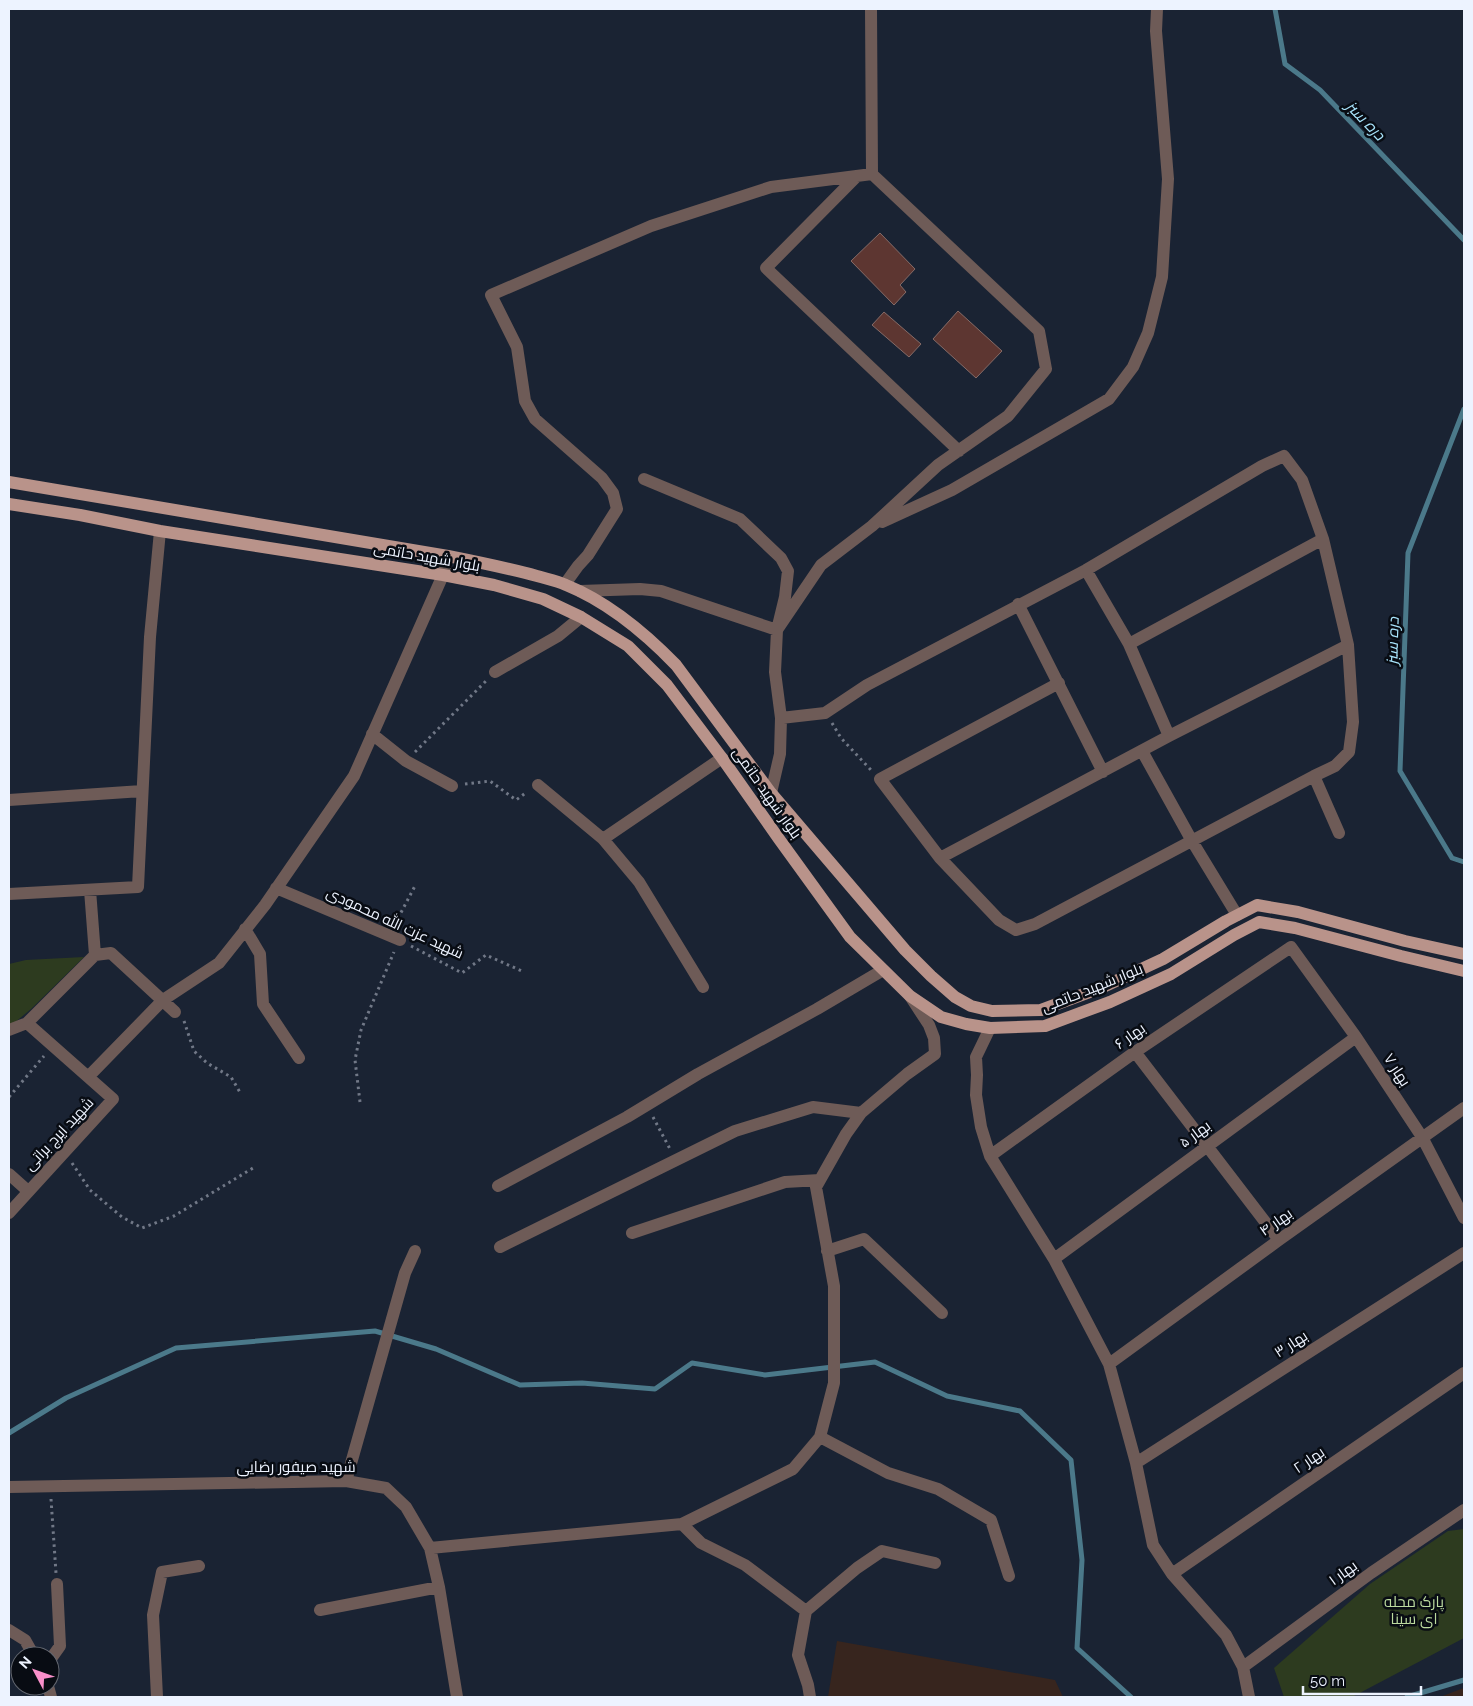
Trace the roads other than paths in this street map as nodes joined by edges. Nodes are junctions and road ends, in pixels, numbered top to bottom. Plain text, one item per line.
1 (871, 9) edge
2 (1157, 9) edge
3 (872, 174) junction
4 (857, 176) junction
5 (959, 451) junction
6 (644, 480) dead end
7 (9, 482) edge
8 (9, 504) edge
9 (872, 526) junction
10 (160, 531) junction
11 (1323, 539) junction
12 (448, 556) junction
13 (1086, 570) junction
14 (443, 576) junction
15 (565, 584) junction
16 (580, 592) junction
17 (1018, 604) junction
18 (581, 617) junction
19 (777, 630) junction
20 (1129, 644) junction
21 (1348, 645) junction
22 (495, 672) road end
23 (1059, 683) junction
24 (781, 718) junction
25 (372, 734) junction
26 (1169, 736) junction
27 (1142, 751) junction
28 (722, 758) junction
29 (1104, 772) junction
30 (1314, 776) junction
31 (538, 785) road end
32 (452, 786) road end
33 (142, 791) junction
34 (771, 793) junction
35 (9, 800) edge
36 (753, 803) junction
37 (1339, 833) dead end
38 (603, 838) junction
39 (1192, 841) junction
40 (940, 858) junction
41 (276, 888) junction
42 (90, 890) junction
43 (9, 894) edge
44 (1238, 915) junction
45 (1295, 928) junction
46 (245, 929) junction
47 (394, 938) road end
48 (1291, 947) junction
49 (1464, 954) edge
50 (95, 955) junction
51 (883, 970) junction
52 (1464, 971) edge
53 (703, 987) dead end
54 (910, 996) junction
55 (163, 1000) junction
56 (175, 1012) road end
57 (27, 1023) junction
58 (990, 1028) junction
59 (9, 1030) edge
60 (1356, 1036) junction
61 (1135, 1052) junction
62 (299, 1058) dead end
63 (88, 1077) junction
64 (1464, 1108) edge
65 (861, 1113) junction
66 (1422, 1137) junction
67 (1207, 1146) junction
68 (990, 1156) junction
69 (9, 1174) edge
70 (820, 1180) junction
71 (498, 1186) dead end
72 (28, 1191) junction
73 (9, 1213) edge
74 (1464, 1218) edge
75 (632, 1233) dead end
76 (1278, 1240) junction
77 (500, 1247) dead end
78 (415, 1251) dead end
79 (827, 1251) junction
80 (1464, 1253) edge
81 (1054, 1259) junction
82 (942, 1312) dead end
83 (1108, 1364) junction
84 (1464, 1373) edge
85 (820, 1437) junction
86 (1136, 1463) junction
87 (346, 1481) junction
88 (9, 1487) edge
89 (1464, 1510) edge
90 (682, 1524) junction
91 (430, 1548) junction
92 (935, 1563) dead end
93 (200, 1566) dead end
94 (1172, 1574) junction
95 (1009, 1576) dead end
96 (57, 1584) road end
97 (439, 1587) junction
98 (320, 1610) dead end
99 (806, 1611) junction
100 (9, 1630) edge
101 (28, 1646) edge
102 (60, 1646) edge
103 (1243, 1666) junction
104 (157, 1697) edge
105 (457, 1697) edge
106 (810, 1697) edge
107 (1250, 1697) edge

1 - 3 street
2 - 9 street
3 - 4 street
3 - 5 street
4 - 5 street
4 - 15 street
5 - 9 street
6 - 19 street
7 - 12 main road, بلوار شهید حاتمی
8 - 10 main road, بلوار شهید حاتمی
9 - 19 street
10 - 14 main road, بلوار شهید حاتمی
10 - 33 street
11 - 13 street
11 - 20 street
11 - 21 street
12 - 14 street
12 - 15 main road, بلوار شهید حاتمی
13 - 17 street
13 - 20 street
14 - 18 main road, بلوار شهید حاتمی
14 - 25 street
15 - 16 main road, بلوار شهید حاتمی
16 - 19 street
16 - 34 main road, بلوار شهید حاتمی
17 - 23 street
17 - 24 street
18 - 22 street
18 - 28 main road, بلوار شهید حاتمی
19 - 24 street
20 - 26 street
21 - 26 street
21 - 30 street
23 - 29 street
23 - 40 street
24 - 34 street
25 - 32 street
25 - 41 street
26 - 27 street
27 - 29 street
27 - 39 street
28 - 36 main road, بلوار شهید حاتمی
28 - 38 street
29 - 40 street
30 - 37 street
30 - 39 street
31 - 38 street
33 - 35 street
33 - 42 street
34 - 36 main road
34 - 44 main road, بلوار شهید حاتمی
36 - 51 main road, بلوار شهید حاتمی
38 - 53 street
39 - 40 street
39 - 44 street
41 - 46 street
41 - 47 street, شهید عزت الله محمودی
42 - 43 street
42 - 50 street
44 - 49 main road, بلوار شهید حاتمی
45 - 48 street
45 - 52 main road, بلوار شهید حاتمی
45 - 58 main road, بلوار شهید حاتمی
46 - 55 street
46 - 62 street
48 - 60 street, بهار ۷
48 - 61 street, بهار ۶
50 - 55 street
50 - 57 street
51 - 54 main road, بلوار شهید حاتمی
51 - 71 street
54 - 58 main road, بلوار شهید حاتمی
54 - 65 street
55 - 56 street
55 - 63 street
57 - 59 street
57 - 63 street
58 - 68 street
60 - 66 street, بهار ۷
60 - 67 street, بهار ۵
61 - 67 street
61 - 68 street, بهار ۶
63 - 72 street, شهید ایرج براتی
64 - 66 street, بهار ۴
65 - 70 street
65 - 77 street
66 - 74 street, بهار ۷
66 - 76 street, بهار ۴
67 - 76 street
67 - 81 street, بهار ۵
68 - 81 street
69 - 72 street
70 - 75 street
70 - 79 street
72 - 73 street, شهید ایرج براتی
76 - 83 street, بهار ۴
78 - 87 street
79 - 82 street
79 - 85 street
80 - 86 street, بهار ۳
81 - 83 street
83 - 86 street
84 - 94 street, بهار ۲
85 - 90 street
85 - 95 street
86 - 94 street
87 - 88 street, شهید صیفور رضایی
87 - 91 street, شهید صیفور رضایی
89 - 103 street, بهار ۱
90 - 91 street
90 - 99 street
91 - 97 street, شهید صیفور رضایی
92 - 99 street
93 - 104 street
94 - 103 street
96 - 102 street
97 - 98 street
97 - 105 street, شهید صیفور رضایی
99 - 106 street
100 - 101 street
103 - 107 street

